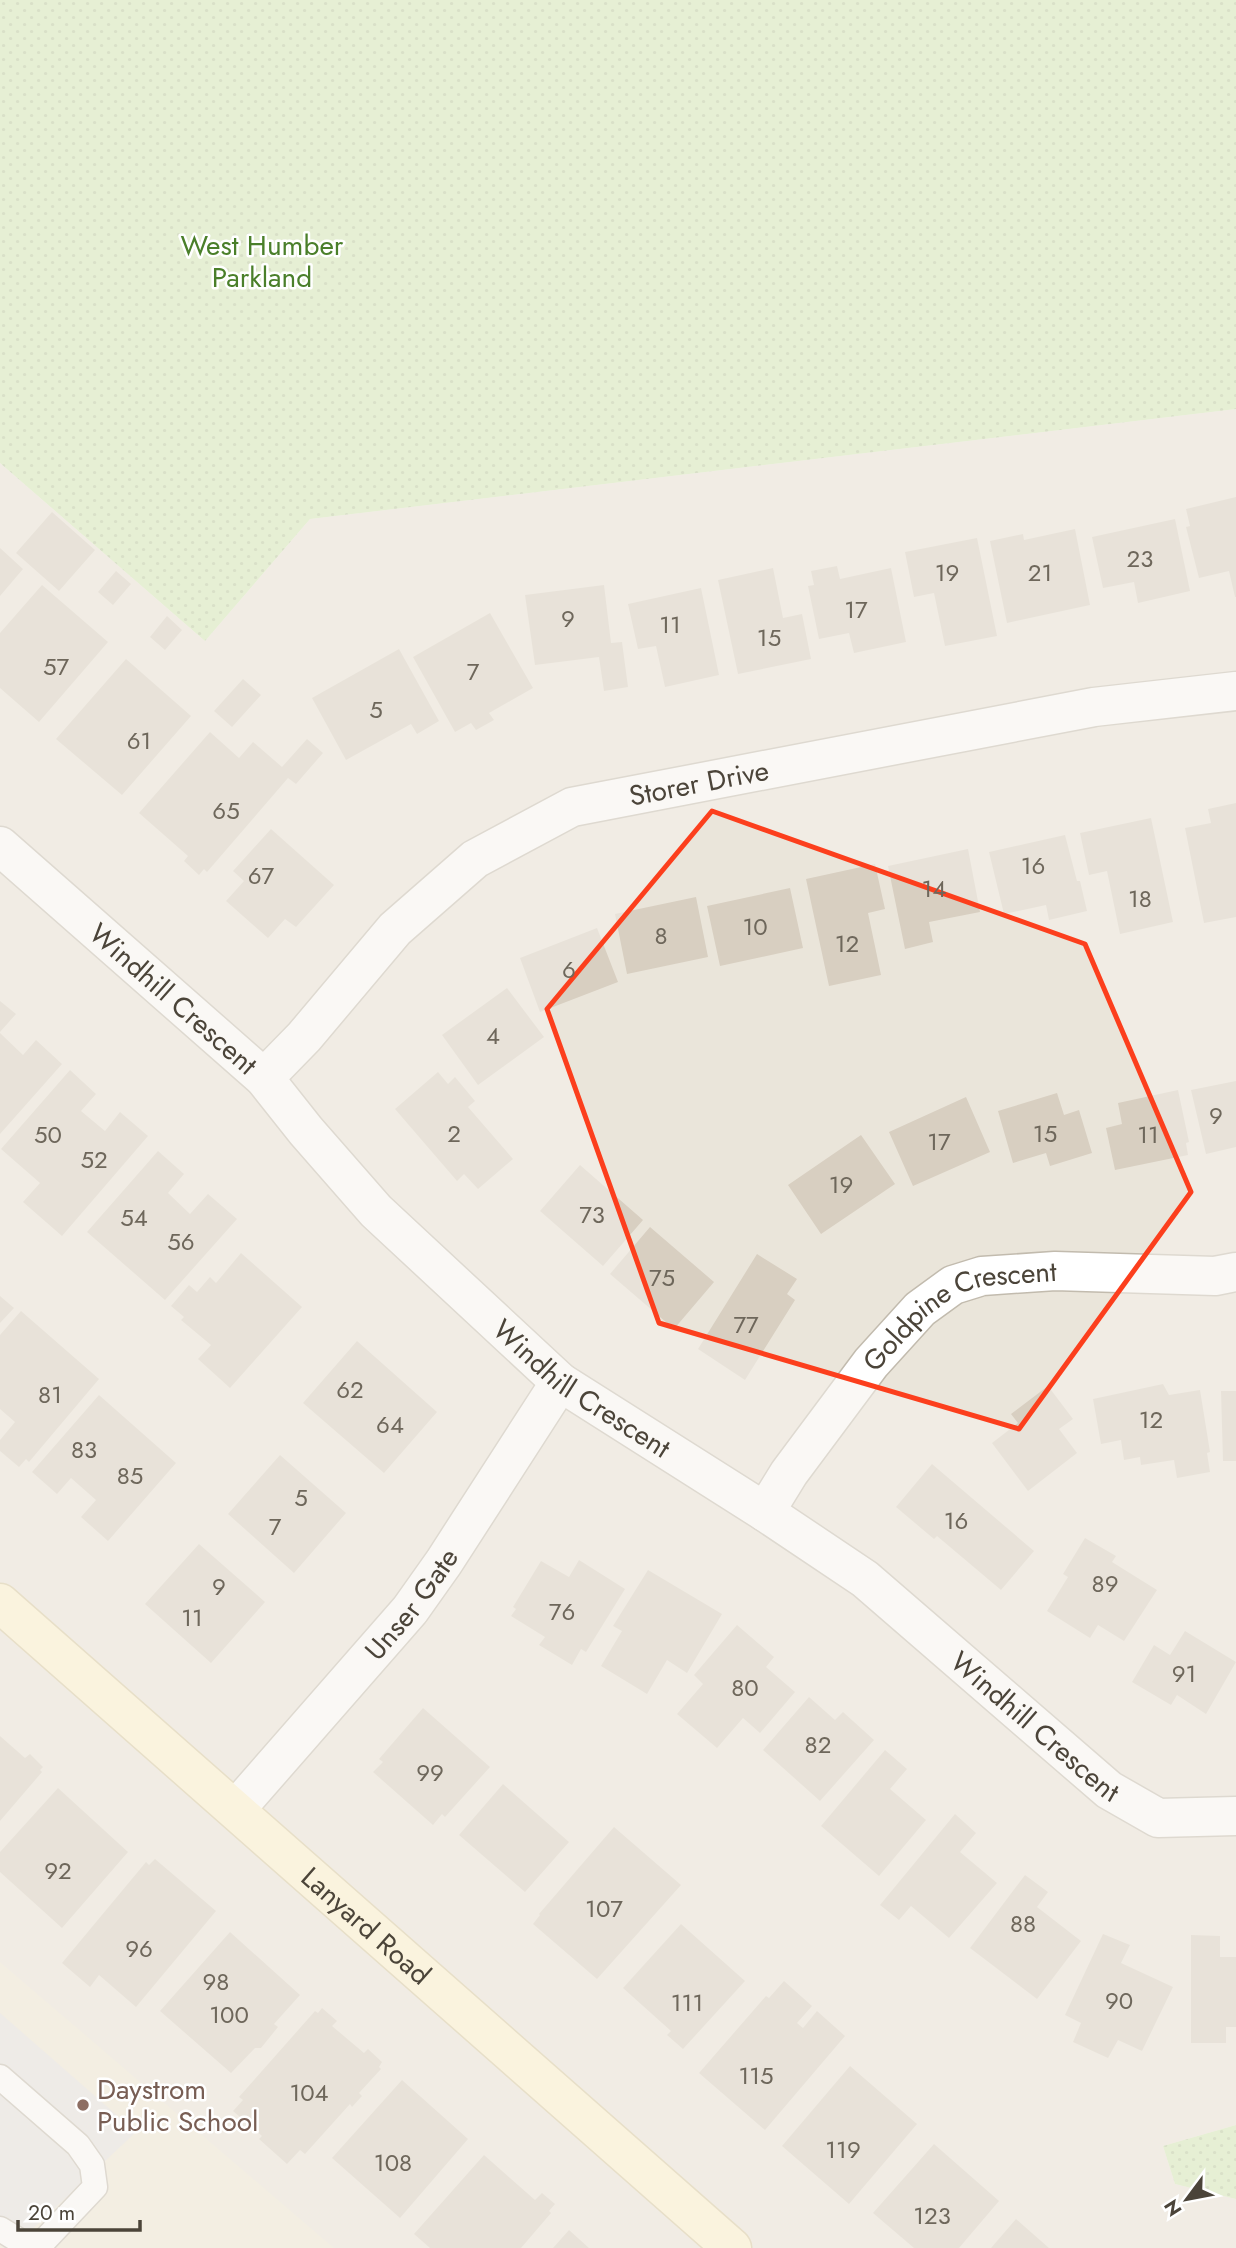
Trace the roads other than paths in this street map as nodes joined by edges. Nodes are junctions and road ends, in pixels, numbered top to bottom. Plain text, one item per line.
1 (1236, 691) edge
2 (0, 846) edge
3 (264, 1077) junction
4 (1236, 1272) edge
5 (559, 1382) junction
6 (765, 1512) junction
7 (0, 1603) edge
8 (236, 1809) junction
9 (1236, 1815) edge
10 (0, 2077) edge
11 (0, 2229) edge
12 (732, 2248) edge

1 - 3 street, Storer Drive
2 - 3 street, Windhill Crescent
3 - 5 street, Windhill Crescent
4 - 6 street, Goldpine Crescent
5 - 6 street, Windhill Crescent
5 - 8 street, Unser Gate
6 - 9 street, Windhill Crescent
7 - 8 street, Lanyard Road
8 - 12 street, Lanyard Road
10 - 11 lane

